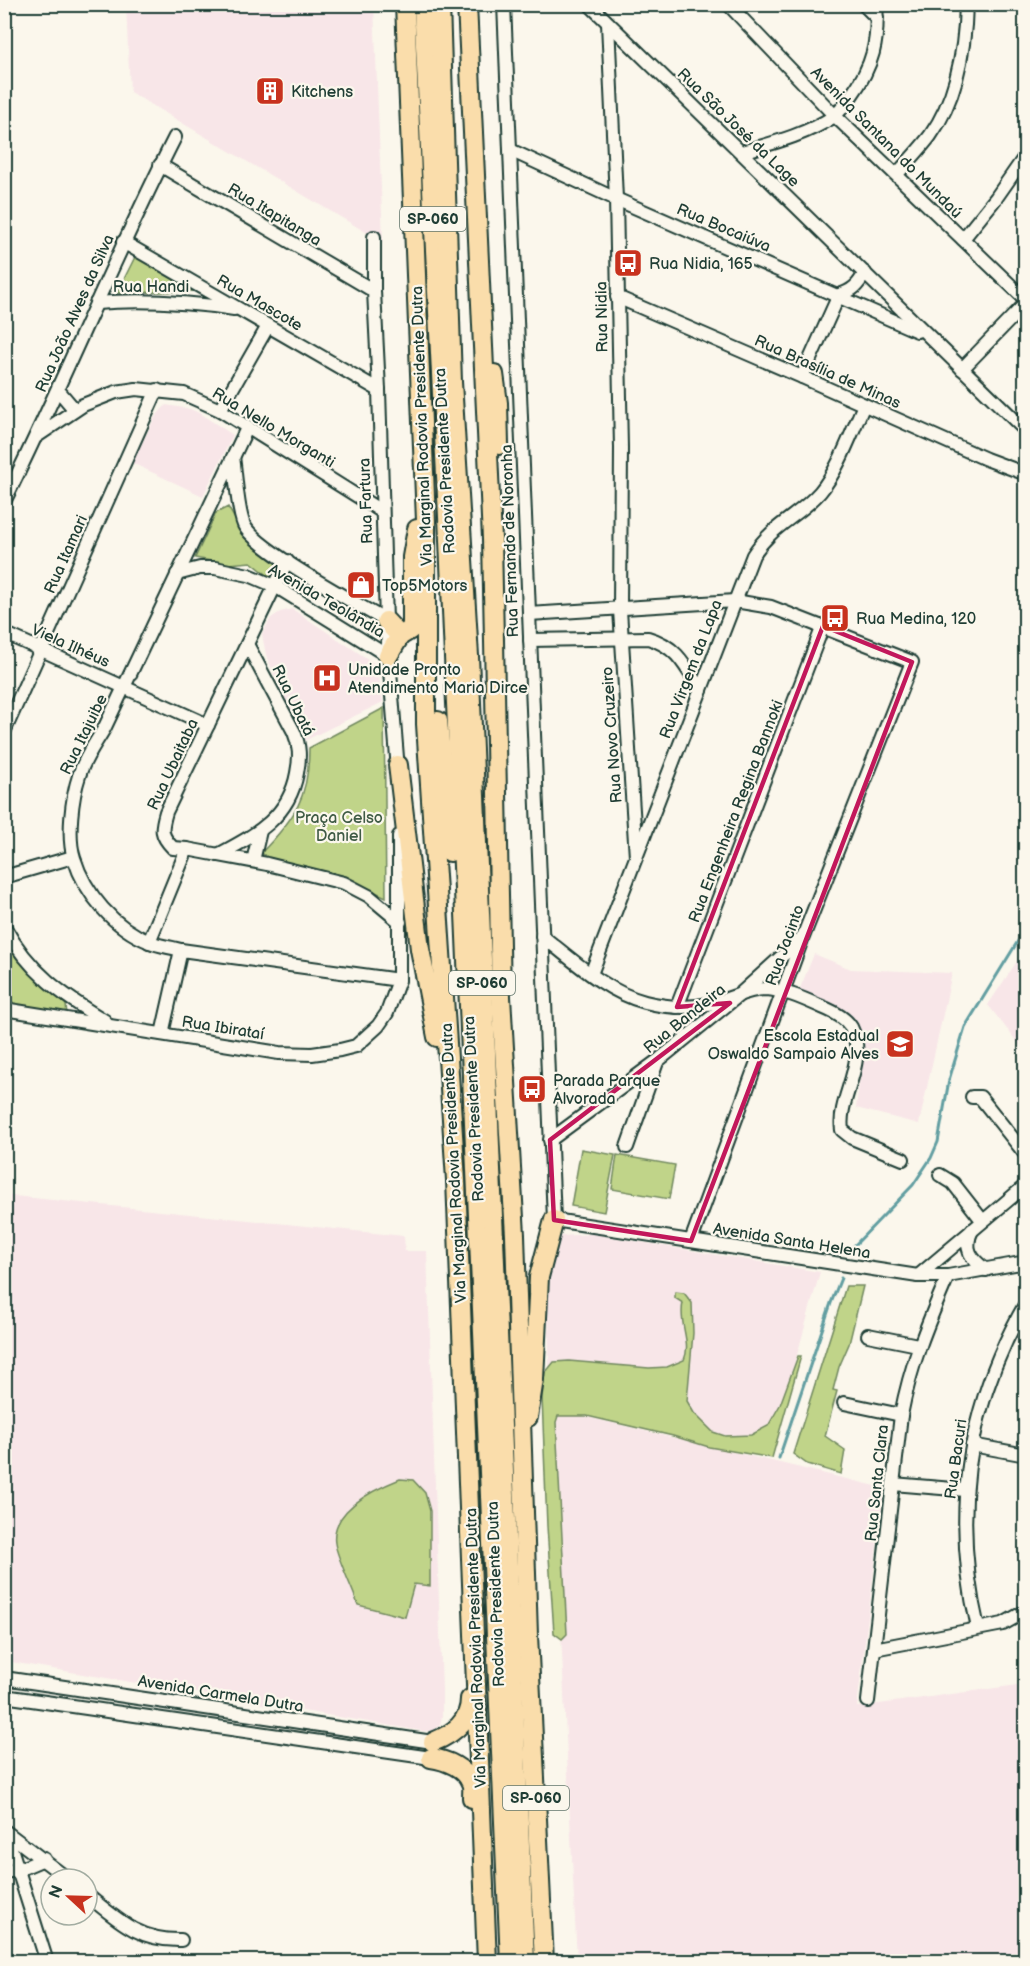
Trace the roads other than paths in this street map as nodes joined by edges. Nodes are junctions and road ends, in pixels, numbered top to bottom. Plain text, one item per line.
1 (405, 4) edge
2 (423, 4) edge
3 (440, 4) edge
4 (467, 4) edge
5 (504, 4) edge
6 (589, 4) edge
7 (728, 4) edge
8 (863, 4) edge
9 (876, 4) edge
10 (966, 4) edge
11 (877, 18) junction
12 (608, 23) junction
13 (835, 116) junction
14 (846, 126) junction
15 (811, 129) junction
16 (175, 137) dead end
17 (510, 150) junction
18 (742, 152) junction
19 (1026, 155) edge
20 (160, 165) junction
21 (897, 174) junction
22 (616, 199) junction
23 (374, 237) dead end
24 (963, 239) junction
25 (123, 242) junction
26 (865, 273) junction
27 (374, 291) junction
28 (839, 295) junction
29 (617, 297) junction
30 (1026, 301) edge
31 (96, 303) junction
32 (241, 310) junction
33 (268, 326) junction
34 (926, 335) junction
35 (962, 369) junction
36 (802, 376) junction
37 (58, 390) junction
38 (157, 390) junction
39 (379, 390) junction
40 (864, 405) junction
41 (75, 410) junction
42 (220, 410) junction
43 (247, 428) junction
44 (1026, 431) edge
45 (36, 436) junction
46 (233, 456) junction
47 (1026, 474) edge
48 (217, 489) junction
49 (424, 489) junction
50 (240, 501) junction
51 (4, 502) edge
52 (381, 511) junction
53 (286, 561) junction
54 (177, 574) junction
55 (275, 586) junction
56 (293, 597) junction
57 (735, 601) junction
58 (267, 603) junction
59 (620, 610) junction
60 (529, 614) junction
61 (386, 621) junction
62 (823, 626) junction
63 (4, 633) edge
64 (400, 636) junction
65 (622, 638) junction
66 (530, 640) junction
67 (425, 643) junction
68 (248, 644) junction
69 (40, 649) junction
70 (388, 656) junction
71 (124, 687) junction
72 (701, 691) junction
73 (208, 725) junction
74 (4, 732) edge
75 (398, 765) junction
76 (260, 831) junction
77 (187, 849) junction
78 (218, 855) junction
79 (74, 857) junction
80 (636, 858) junction
81 (253, 861) junction
82 (4, 877) edge
83 (400, 922) junction
84 (4, 926) edge
85 (542, 936) junction
86 (804, 937) junction
87 (149, 942) junction
88 (465, 943) junction
89 (181, 950) junction
90 (591, 974) junction
91 (399, 980) junction
92 (784, 992) junction
93 (739, 995) junction
94 (677, 1007) junction
95 (4, 1009) edge
96 (112, 1025) junction
97 (162, 1034) junction
98 (657, 1061) junction
99 (972, 1097) dead end
100 (550, 1140) junction
101 (627, 1147) dead end
102 (1026, 1155) edge
103 (903, 1159) dead end
104 (940, 1175) dead end
105 (456, 1180) junction
106 (1026, 1185) edge
107 (554, 1220) junction
108 (982, 1220) junction
109 (972, 1230) junction
110 (691, 1241) junction
111 (1024, 1264) edge
112 (986, 1270) junction
113 (918, 1276) junction
114 (948, 1276) junction
115 (1026, 1303) edge
116 (868, 1335) dead end
117 (918, 1345) junction
118 (844, 1403) dead end
119 (901, 1415) junction
120 (521, 1445) junction
121 (972, 1445) junction
122 (1026, 1455) edge
123 (893, 1484) junction
124 (965, 1490) junction
125 (473, 1611) junction
126 (1026, 1611) edge
127 (978, 1628) junction
128 (874, 1650) junction
129 (4, 1678) edge
130 (4, 1696) edge
131 (868, 1701) dead end
132 (432, 1750) junction
133 (5, 1834) edge
134 (44, 1859) junction
135 (54, 1867) edge
136 (18, 1870) junction
137 (4, 1872) edge
138 (484, 1892) junction
139 (99, 1905) edge
140 (181, 1940) dead end
141 (47, 1962) edge
142 (487, 1962) edge
143 (510, 1962) edge
144 (525, 1962) edge
145 (544, 1962) edge

1 - 49 highway, Via Marginal Rodovia Presidente Dutra
2 - 88 highway, Rodovia Presidente Dutra / SP-060
3 - 144 highway, Rodovia Presidente Dutra / SP-060
4 - 120 highway, Rodovia Presidente Dutra / SP-060
5 - 17 street, Rua Fernando de Noronha
6 - 12 street, Rua São José da Lage
7 - 13 street, Avenida Santana do Mundaú
8 - 11 street
9 - 11 street
10 - 21 street
11 - 13 street
12 - 18 street, Rua São José da Lage
12 - 22 street, Rua Nidia
13 - 14 street, Avenida Santana do Mundaú
13 - 15 street
14 - 15 street
14 - 21 street, Avenida Santana do Mundaú
15 - 18 street
16 - 20 street, Rua João Alves da Silva
17 - 22 street, Rua Bocaiúva
17 - 60 street, Rua Fernando de Noronha
18 - 26 street, Rua São José da Lage
19 - 24 street
20 - 25 street, Rua João Alves da Silva
20 - 27 street, Rua Itapitanga
21 - 24 street, Avenida Santana do Mundaú
22 - 28 street, Rua Bocaiúva
22 - 29 street, Rua Nidia
23 - 27 street, Rua Fartura
24 - 30 street, Avenida Santana do Mundaú
25 - 31 street, Rua João Alves da Silva
25 - 32 street, Rua Mascote
26 - 28 street
26 - 34 street, Rua São José da Lage
27 - 39 street, Rua Fartura
28 - 34 street, Rua Bocaiúva
28 - 36 street
29 - 36 street, Rua Brasília de Minas
29 - 59 street, Rua Nidia
30 - 35 street
31 - 32 street, Rua Handi
31 - 37 street, Rua João Alves da Silva
32 - 33 street, Rua Mascote
33 - 39 street, Rua Mascote
33 - 42 street
34 - 35 street, Rua São José da Lage
35 - 44 street, Rua São José da Lage
36 - 40 street, Rua Brasília de Minas
37 - 41 street
37 - 45 street, Rua João Alves da Silva
38 - 41 street, Rua Nello Morganti
38 - 42 street, Rua Nello Morganti
38 - 69 street, Rua Itamari
39 - 52 street, Rua Fartura
40 - 47 street, Rua Brasília de Minas
40 - 57 street, Rua Virgem da Lapa
41 - 45 street, Rua Nello Morganti
42 - 43 street, Rua Nello Morganti
43 - 46 street, Rua Itajuibe
43 - 52 street, Rua Nello Morganti
45 - 51 street, Rua João Alves da Silva
46 - 48 street, Rua Itajuibe
46 - 50 street, Avenida Teolândia
48 - 50 street
48 - 54 street, Rua Itajuibe
49 - 64 highway
49 - 67 highway, Via Marginal Rodovia Presidente Dutra
50 - 53 street, Avenida Teolândia
52 - 61 street, Rua Fartura
53 - 55 street, Rua Ubaitaba
53 - 61 street, Avenida Teolândia
54 - 55 street, Avenida Teolândia
54 - 71 street, Rua Itajuibe
55 - 56 street, Avenida Teolândia
55 - 58 street, Rua Ubaitaba
56 - 58 street
56 - 70 street, Avenida Teolândia
57 - 59 street
57 - 62 street
57 - 72 street, Rua Virgem da Lapa
58 - 68 street, Rua Ubaitaba
59 - 60 street
59 - 65 street, Rua Novo Cruzeiro
60 - 66 street, Rua Fernando de Noronha
61 - 64 highway
61 - 70 street, Rua Fartura
62 - 86 street, Rua Jacinto
62 - 94 street, Rua Engenheira Regina Bannoki
63 - 69 street, Viela Ilhéus
64 - 70 highway
65 - 66 street
65 - 72 street
65 - 80 street, Rua Novo Cruzeiro
66 - 85 street, Rua Fernando de Noronha
67 - 88 highway
67 - 105 highway, Via Marginal Rodovia Presidente Dutra
68 - 73 street, Rua Ubaitaba
68 - 76 street, Rua Ubatá
69 - 71 street, Viela Ilhéus
69 - 74 street, Rua Itamari
70 - 75 street, Rua Fartura
71 - 73 street, Viela Ilhéus
71 - 79 street, Rua Itajuibe
72 - 80 street, Rua Virgem da Lapa
73 - 77 street, Rua Ubaitaba
75 - 83 street, Rua Fartura
75 - 105 highway
76 - 78 street, Rua Ubatá
76 - 81 street
77 - 78 street, Rua Ubaitaba
77 - 87 street
78 - 81 street, Rua Ubaitaba
79 - 82 street
79 - 87 street, Rua Itajuibe
80 - 90 street, Rua Virgem da Lapa
81 - 83 street, Rua Ubaitaba
83 - 91 street, Rua Fartura
84 - 96 street
85 - 90 street
85 - 100 street, Rua Fernando de Noronha
86 - 92 street, Rua Jacinto
86 - 93 street, Rua Bandeira
87 - 89 street, Rua Itajuibe
88 - 143 highway, Rodovia Presidente Dutra / SP-060
89 - 91 street, Rua Itajuibe
89 - 97 street
90 - 94 street
91 - 97 street, Rua Ibirataí
92 - 93 street
92 - 103 street
92 - 110 street, Rua Jacinto
93 - 94 street
93 - 98 street, Rua Bandeira
95 - 96 street, Rua Ibirataí
96 - 97 street, Rua Ibirataí
98 - 100 street, Rua Bandeira
98 - 101 street
99 - 102 street
100 - 107 street, Rua Fernando de Noronha
104 - 108 street
105 - 125 highway, Via Marginal Rodovia Presidente Dutra / SP-060
106 - 108 street
107 - 110 street, Avenida Santa Helena
107 - 120 highway
108 - 109 street
109 - 112 street
109 - 113 street
110 - 113 street, Avenida Santa Helena
111 - 112 street, Avenida Santa Helena
112 - 114 street, Avenida Santa Helena
113 - 114 street, Avenida Santa Helena
114 - 117 street, Rua Santa Clara
115 - 121 street, Rua Bacuri
116 - 117 street
117 - 119 street, Rua Santa Clara
118 - 119 street
119 - 123 street, Rua Santa Clara
120 - 145 highway, Rodovia Presidente Dutra / SP-060
121 - 122 street
121 - 124 street, Rua Bacuri
123 - 124 street
123 - 128 street, Rua Santa Clara
124 - 127 street, Rua Bacuri
125 - 132 highway
125 - 138 highway, Via Marginal Rodovia Presidente Dutra / SP-060
126 - 127 street
127 - 128 street
128 - 131 street, Rua Santa Clara
129 - 132 street, Avenida Carmela Dutra
130 - 132 street, Avenida Carmela Dutra
132 - 138 highway
133 - 134 street
133 - 136 street
134 - 135 street
134 - 136 street
136 - 137 street
136 - 141 street
138 - 142 highway, Via Marginal Rodovia Presidente Dutra / SP-060
139 - 140 street

